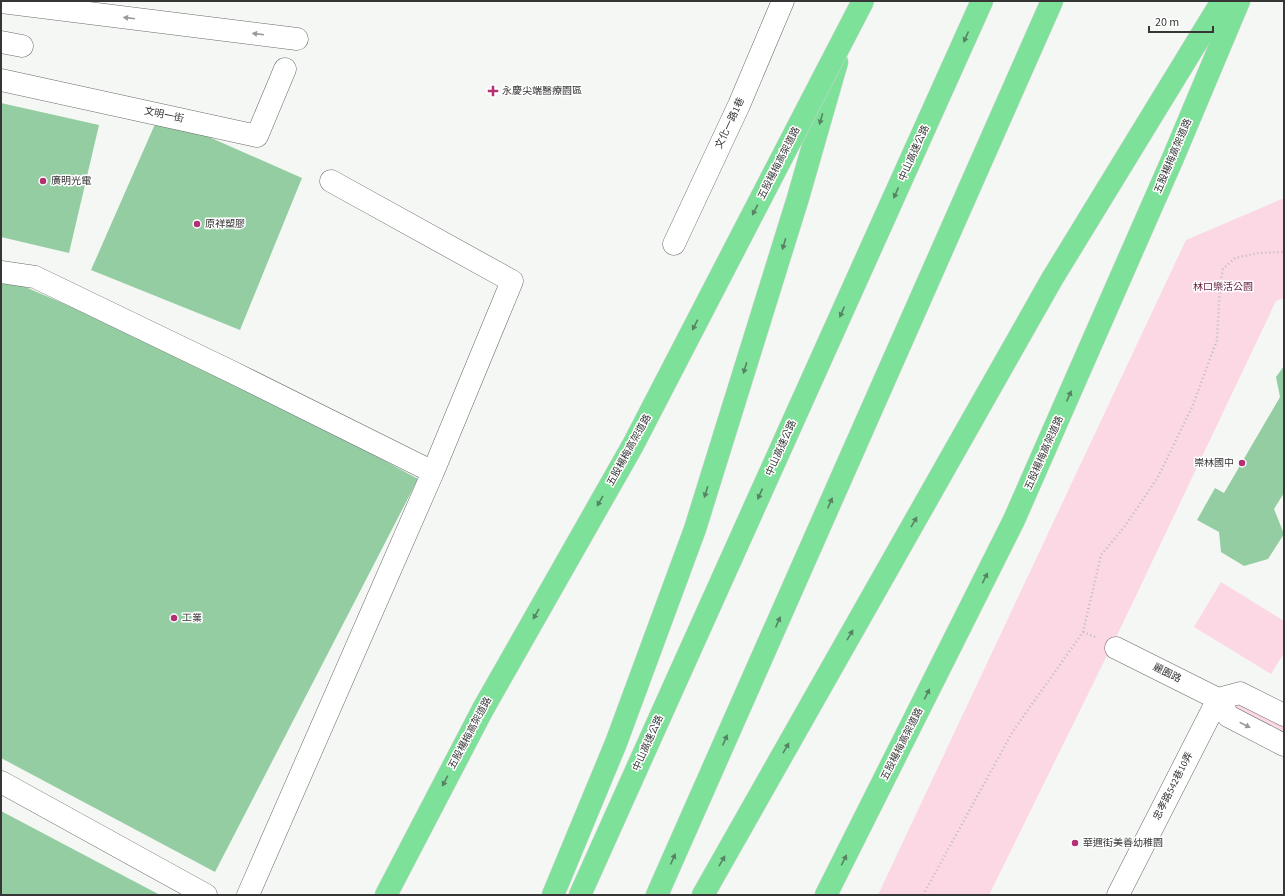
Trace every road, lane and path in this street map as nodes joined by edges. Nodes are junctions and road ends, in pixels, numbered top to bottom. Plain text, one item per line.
1 (783, 1) edge
2 (855, 1) edge
3 (863, 1) edge
4 (982, 1) edge
5 (1052, 1) edge
6 (1240, 1) edge
7 (1, 2) edge
8 (1220, 5) edge
9 (297, 39) dead end
10 (285, 69) dead end
11 (1, 80) edge
12 (331, 181) dead end
13 (674, 244) dead end
14 (1284, 252) edge
15 (1, 272) edge
16 (433, 472) junction
17 (1116, 648) dead end
18 (1218, 698) junction
19 (1284, 715) edge
20 (1284, 744) edge
21 (1, 782) edge
22 (206, 895) edge
23 (248, 895) edge
24 (386, 895) edge
25 (553, 895) edge
26 (580, 895) edge
27 (657, 895) edge
28 (703, 895) edge
29 (826, 895) edge
30 (923, 895) edge
31 (1118, 895) edge

1 - 13 street, 文化一路1巷
2 -> 25 highway
3 -> 24 highway, 五股楊梅高架道路, bridge
4 -> 26 highway, 中山高速公路
27 -> 5 highway
29 -> 6 highway, 五股楊梅高架道路
9 -> 7 street
28 -> 8 highway
10 - 11 street, 文明一街
12 - 16 street
14 - 30 path
15 - 16 street
16 - 23 street
17 - 18 street, 麗園路
18 - 19 street
18 -> 20 street
18 - 31 street, 忠孝路542巷10弄
21 - 22 street

